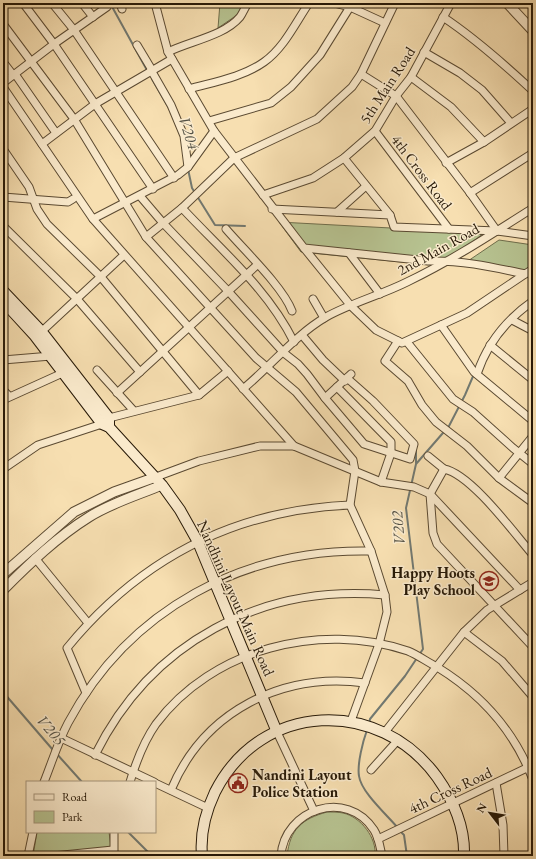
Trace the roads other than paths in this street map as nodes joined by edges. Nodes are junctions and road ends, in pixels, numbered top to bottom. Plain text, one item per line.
1 (23, 3) edge
2 (52, 3) edge
3 (82, 3) edge
4 (155, 3) edge
5 (248, 3) edge
6 (309, 3) edge
7 (334, 3) edge
8 (395, 3) edge
9 (451, 3) edge
10 (509, 4) edge
11 (107, 7) dead end
12 (350, 7) junction
13 (93, 17) junction
14 (443, 17) junction
15 (385, 23) junction
16 (3, 24) edge
17 (74, 30) junction
18 (533, 31) edge
19 (54, 44) junction
20 (137, 45) dead end
21 (168, 52) junction
22 (424, 52) junction
23 (172, 59) junction
24 (3, 62) edge
25 (31, 62) junction
26 (150, 71) junction
27 (360, 74) junction
28 (14, 75) junction
29 (411, 76) junction
30 (3, 83) edge
31 (3, 87) edge
32 (189, 89) junction
33 (533, 91) edge
34 (115, 92) junction
35 (396, 96) junction
36 (95, 104) junction
37 (533, 109) edge
38 (74, 119) junction
39 (209, 121) junction
40 (511, 123) junction
41 (214, 131) junction
42 (375, 131) junction
43 (56, 133) junction
44 (484, 142) junction
45 (42, 144) junction
46 (3, 149) edge
47 (533, 153) edge
48 (234, 158) junction
49 (344, 158) junction
50 (446, 163) junction
51 (187, 168) junction
52 (174, 178) junction
53 (366, 186) junction
54 (153, 189) junction
55 (470, 193) junction
56 (263, 195) junction
57 (140, 196) junction
58 (3, 197) edge
59 (33, 198) junction
60 (73, 199) dead end
61 (125, 202) junction
62 (182, 208) junction
63 (533, 208) edge
64 (272, 209) junction
65 (337, 212) junction
66 (390, 215) junction
67 (93, 219) junction
68 (163, 223) junction
69 (3, 226) edge
70 (226, 229) dead end
71 (449, 229) junction
72 (497, 231) junction
73 (533, 236) edge
74 (146, 237) junction
75 (304, 248) junction
76 (349, 253) junction
77 (124, 255) junction
78 (447, 261) junction
79 (257, 265) junction
80 (533, 268) edge
81 (247, 274) junction
82 (524, 274) junction
83 (101, 277) junction
84 (3, 291) edge
85 (228, 291) junction
86 (380, 294) junction
87 (77, 299) junction
88 (313, 299) dead end
89 (3, 301) edge
90 (533, 301) edge
91 (351, 306) junction
92 (210, 308) junction
93 (292, 311) dead end
94 (324, 318) junction
95 (512, 320) junction
96 (441, 325) junction
97 (189, 327) junction
98 (308, 331) junction
99 (533, 331) edge
100 (39, 334) junction
101 (398, 341) junction
102 (294, 342) junction
103 (408, 342) junction
104 (490, 345) junction
105 (162, 352) junction
106 (284, 353) junction
107 (51, 356) junction
108 (3, 360) edge
109 (268, 368) junction
110 (97, 370) dead end
111 (67, 371) junction
112 (228, 371) junction
113 (140, 372) junction
114 (477, 374) junction
115 (348, 378) junction
116 (533, 380) edge
117 (337, 387) junction
118 (243, 389) junction
119 (3, 390) edge
120 (117, 393) junction
121 (199, 394) junction
122 (6, 398) edge
123 (325, 398) junction
124 (134, 411) junction
125 (533, 420) edge
126 (106, 423) junction
127 (533, 436) edge
128 (294, 446) junction
129 (391, 453) junction
130 (519, 453) junction
131 (428, 456) dead end
132 (533, 464) edge
133 (3, 469) edge
134 (444, 469) junction
135 (355, 472) junction
136 (499, 478) junction
137 (159, 481) junction
138 (381, 482) junction
139 (430, 494) junction
140 (533, 503) edge
141 (350, 505) junction
142 (198, 542) junction
143 (371, 551) junction
144 (533, 555) edge
145 (35, 558) junction
146 (3, 574) edge
147 (215, 582) junction
148 (533, 582) edge
149 (3, 590) edge
150 (520, 590) junction
151 (385, 595) junction
152 (493, 606) junction
153 (231, 620) junction
154 (88, 623) junction
155 (464, 632) junction
156 (379, 644) junction
157 (533, 647) edge
158 (246, 657) junction
159 (436, 667) junction
160 (365, 682) junction
161 (86, 693) junction
162 (262, 696) junction
163 (533, 697) edge
164 (351, 721) junction
165 (277, 732) junction
166 (384, 732) junction
167 (61, 738) junction
168 (398, 740) junction
169 (95, 755) junction
170 (531, 766) edge
171 (371, 770) dead end
172 (133, 772) junction
173 (533, 780) edge
174 (44, 781) edge
175 (130, 781) edge
176 (152, 781) edge
177 (156, 783) edge
178 (496, 783) junction
179 (171, 790) junction
180 (453, 803) junction
181 (208, 808) junction
182 (314, 811) junction
183 (33, 833) edge
184 (114, 834) edge
185 (378, 839) junction
186 (114, 853) edge
187 (28, 856) edge
188 (53, 856) edge
189 (202, 856) edge
190 (281, 856) edge
191 (382, 856) edge
192 (464, 856) edge
193 (504, 856) edge

1 - 19 street
2 - 17 street
3 - 13 street
4 - 21 street
5 - 21 street
6 - 32 street
7 - 12 street
8 - 15 street
9 - 14 street, 5th Main Road
10 - 18 street
11 - 13 street
12 - 15 street
12 - 39 street
13 - 17 street
14 - 22 street, 5th Main Road
14 - 33 street
15 - 27 street
16 - 25 street
17 - 19 street
17 - 34 street
19 - 25 street
19 - 36 street
20 - 26 street
21 - 23 street
22 - 29 street, 5th Main Road
22 - 40 street
23 - 26 street
23 - 32 street
24 - 28 street
25 - 28 street
25 - 38 street
26 - 34 street
26 - 51 street
27 - 35 street
27 - 48 street
28 - 30 street
28 - 43 street
29 - 35 street, 5th Main Road
29 - 44 street
31 - 45 street
32 - 39 street
34 - 36 street
34 - 52 street
35 - 42 street, 5th Main Road
35 - 50 street
36 - 38 street
36 - 54 street
37 - 40 street
38 - 43 street
38 - 61 street
39 - 41 street
40 - 44 street
41 - 48 street
41 - 51 street
42 - 49 street, 5th Main Road
42 - 71 street, 4th Cross Road
43 - 45 street
44 - 50 street
45 - 67 street
46 - 59 street
47 - 55 street
48 - 56 street
48 - 62 street
49 - 53 street
49 - 56 street, 5th Main Road
50 - 55 street
51 - 52 street
52 - 54 street
53 - 65 street
53 - 66 street
54 - 57 street
55 - 72 street
56 - 64 street
57 - 61 street
57 - 68 street
58 - 59 street
59 - 60 street
59 - 83 street
61 - 67 street
61 - 74 street
62 - 68 street
62 - 81 street
63 - 72 street, 2nd Main Road
64 - 65 street
64 - 75 street
65 - 66 street
66 - 71 street
67 - 77 street
68 - 74 street
68 - 85 street
69 - 87 street
70 - 79 street
71 - 72 street
72 - 73 street
72 - 78 street, 2nd Main Road
74 - 92 street
75 - 76 street
75 - 91 street
76 - 78 street
76 - 86 street
77 - 83 street
77 - 97 street
78 - 82 street
78 - 86 street, 2nd Main Road
79 - 81 street
79 - 93 street
80 - 82 street
81 - 85 street
81 - 102 street
82 - 96 street
83 - 87 street
83 - 105 street
84 - 100 main road
85 - 92 street
85 - 106 street
86 - 91 street, 2nd Main Road
87 - 100 street
87 - 113 street
88 - 94 street
89 - 100 main road, Nandhini Layout Main Road
90 - 95 street
91 - 94 street, 2nd Main Road
91 - 101 street
92 - 97 street
92 - 109 street
94 - 98 street, 2nd Main Road
95 - 99 street
95 - 104 street
96 - 103 street
96 - 114 street
97 - 105 street
97 - 112 street
98 - 102 street, 2nd Main Road
98 - 115 street
100 - 107 main road, Nandhini Layout Main Road
100 - 111 main road
101 - 103 street
101 - 136 street
102 - 106 street, 2nd Main Road
103 - 130 street
104 - 114 street
104 - 116 street
105 - 113 street
105 - 121 street
106 - 109 street, 2nd Main Road
106 - 123 street
107 - 108 street
107 - 111 main road, Nandhini Layout Main Road
109 - 118 street, 2nd Main Road
109 - 135 street
110 - 120 street
111 - 122 street
111 - 126 main road, Nandhini Layout Main Road
112 - 118 street
112 - 121 street
113 - 120 street
114 - 125 street
115 - 117 street
115 - 129 street
117 - 123 street
117 - 129 street
118 - 128 street
119 - 122 street
120 - 124 street
121 - 124 street
123 - 129 street
124 - 126 street
126 - 133 street
126 - 137 main road, Nandhini Layout Main Road
127 - 130 street
128 - 135 street
128 - 137 street
129 - 138 street
130 - 132 street
130 - 136 street
131 - 134 street
134 - 139 street
134 - 144 street
135 - 138 street
135 - 141 street
136 - 140 street
137 - 142 main road, Nandhini Layout Main Road
137 - 145 street
137 - 146 street
138 - 139 street
139 - 150 street
139 - 152 street
141 - 142 street
141 - 143 street
142 - 147 main road, Nandhini Layout Main Road
142 - 154 street
143 - 147 street
143 - 151 street
145 - 149 street
145 - 154 street
147 - 153 main road, Nandhini Layout Main Road
147 - 161 street
148 - 150 street
150 - 152 street
151 - 153 street
151 - 156 street
152 - 155 street
152 - 157 street
153 - 158 main road, Nandhini Layout Main Road
153 - 169 street
154 - 161 street
155 - 159 street
155 - 163 street
156 - 158 street
156 - 159 street
156 - 160 street
158 - 162 main road, Nandhini Layout Main Road
158 - 172 street
159 - 166 street
159 - 170 street
160 - 162 street
160 - 164 street
161 - 167 street
162 - 165 main road, Nandhini Layout Main Road
162 - 179 street
164 - 165 main road
164 - 166 main road
165 - 181 main road
165 - 182 street
166 - 168 main road
167 - 169 street
167 - 174 street
168 - 171 street
168 - 180 main road
169 - 172 street
170 - 173 street
170 - 178 street, 4th Cross Road
172 - 175 street
172 - 176 street
177 - 179 street
178 - 180 street, 4th Cross Road
178 - 193 street
179 - 181 street
180 - 185 street, 4th Cross Road
180 - 192 main road
181 - 189 main road
182 - 185 street
182 - 190 street
183 - 187 street
184 - 186 street
185 - 191 street
186 - 188 street

